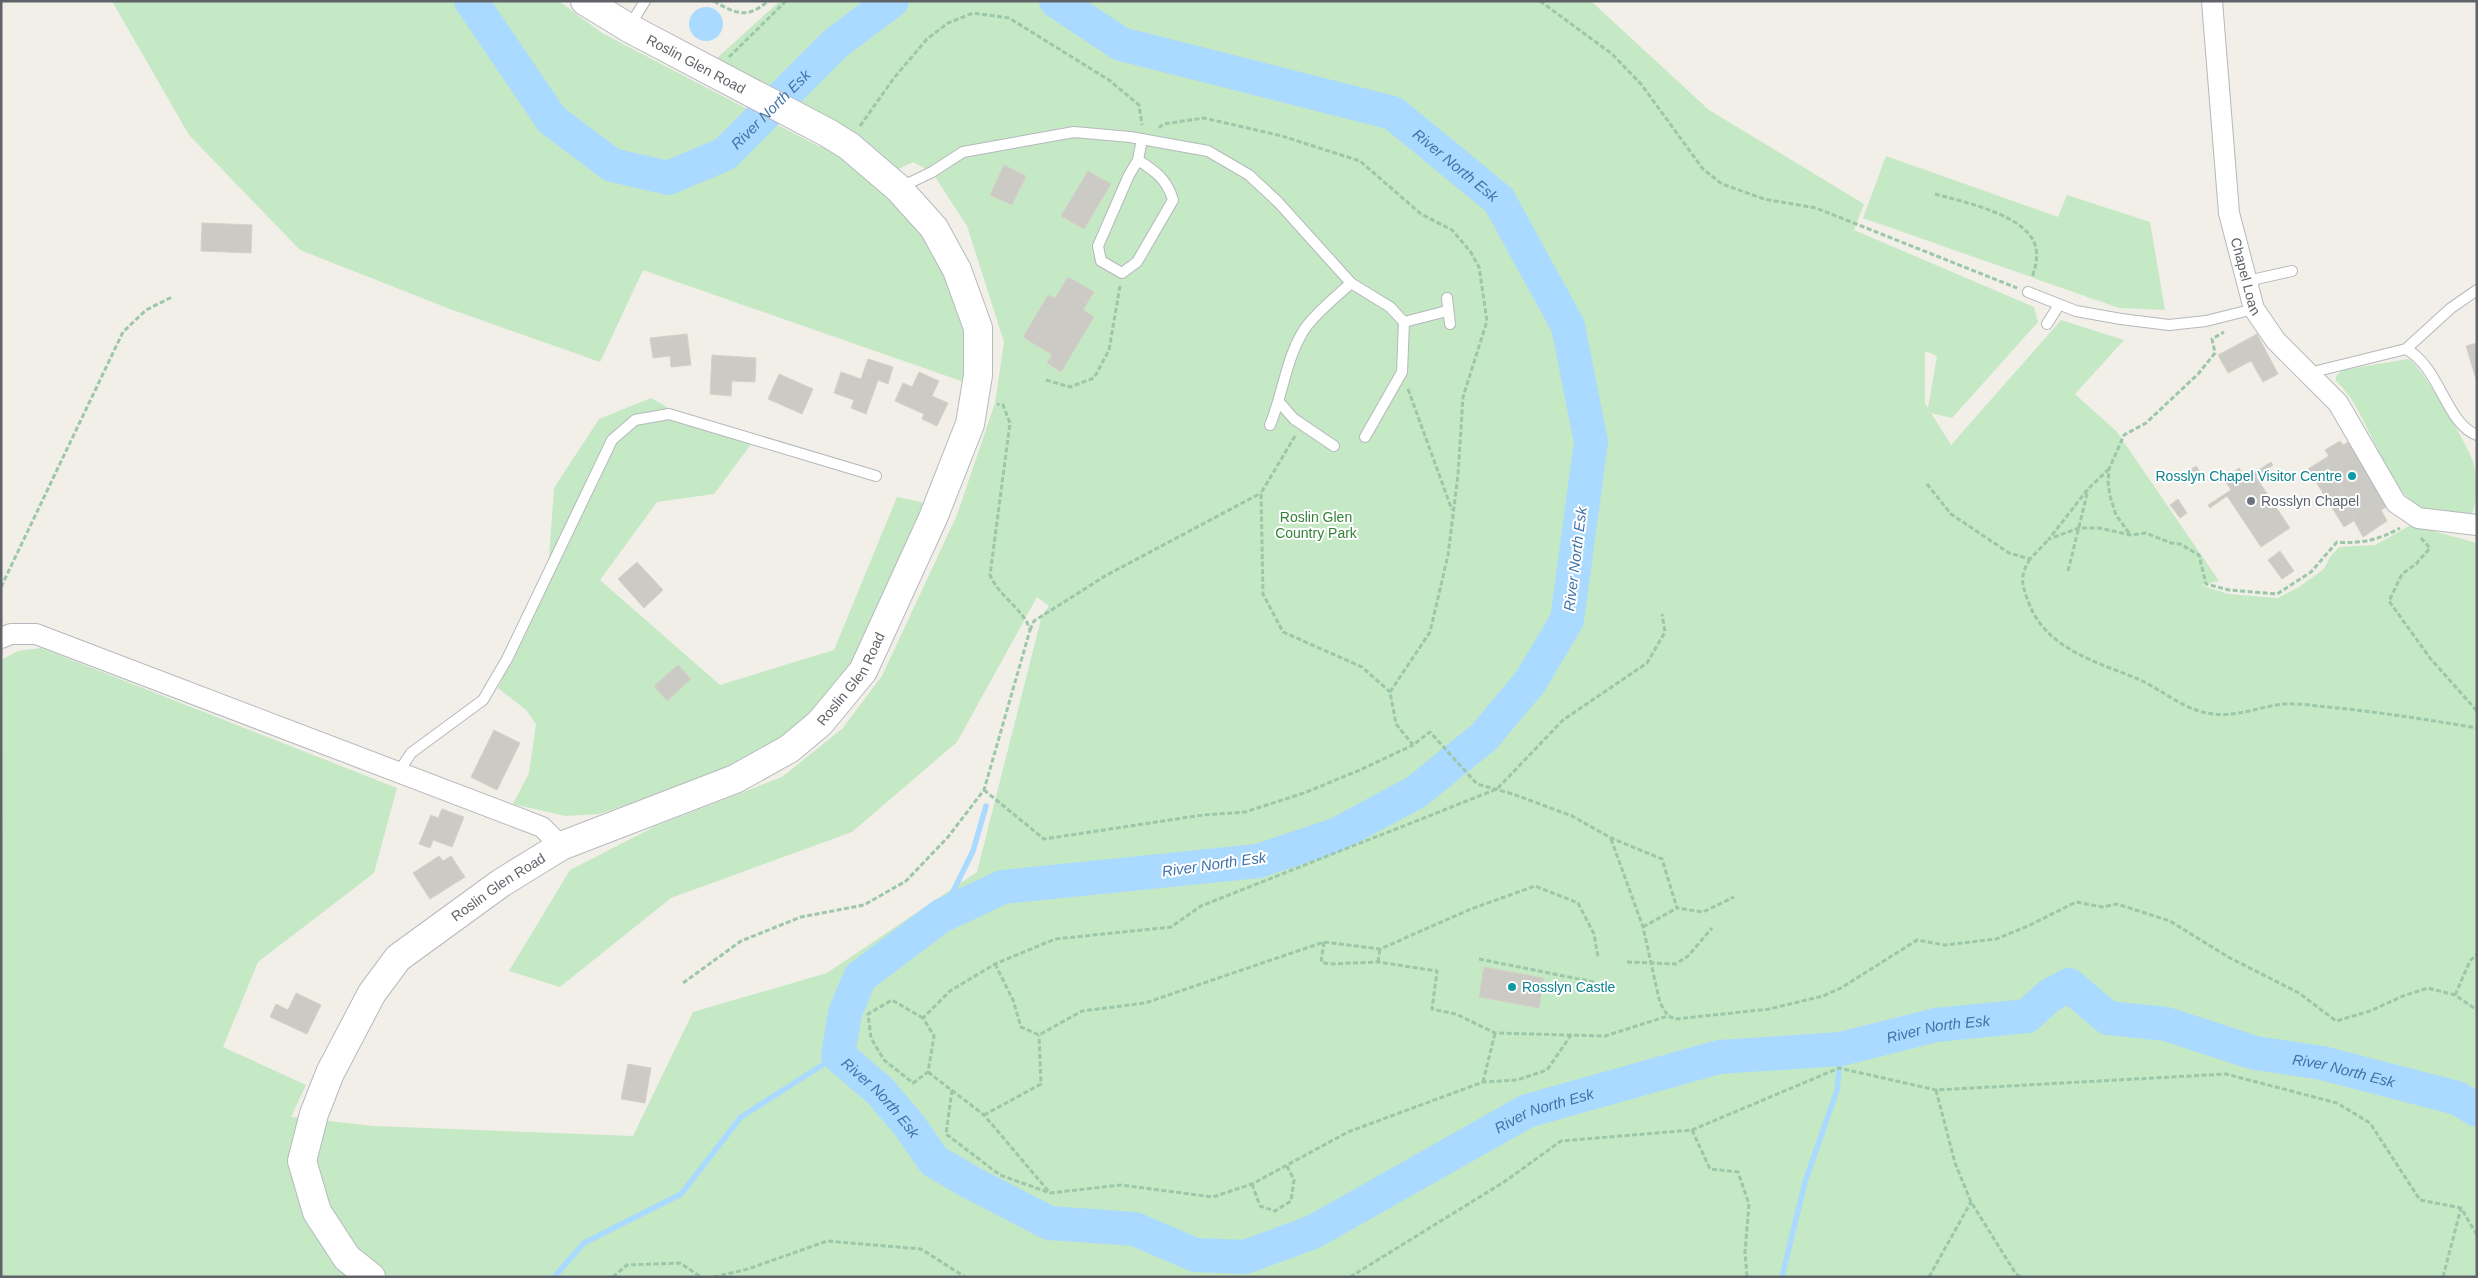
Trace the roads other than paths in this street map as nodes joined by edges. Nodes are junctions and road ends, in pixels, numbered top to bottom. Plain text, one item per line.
1 (586, 1) edge
2 (645, 1) edge
3 (2212, 1) edge
4 (629, 28) junction
5 (1144, 140) junction
6 (1138, 160) junction
7 (898, 188) junction
8 (2292, 271) dead end
9 (2247, 281) junction
10 (1351, 283) junction
11 (2477, 290) edge
12 (2028, 292) road end
13 (1446, 298) dead end
14 (2059, 305) junction
15 (2254, 309) junction
16 (1447, 311) junction
17 (1404, 322) junction
18 (1450, 324) dead end
19 (2047, 324) dead end
20 (2406, 349) junction
21 (2309, 373) junction
22 (1279, 402) junction
23 (1270, 425) dead end
24 (2477, 435) edge
25 (1365, 437) dead end
26 (1334, 446) dead end
27 (876, 476) dead end
28 (2477, 525) edge
29 (1, 638) edge
30 (398, 773) junction
31 (560, 846) junction
32 (371, 1277) edge

1 - 4 main road, Roslin Glen Road
2 - 4 lane
3 - 9 street, Chapel Loan
4 - 7 main road, Roslin Glen Road
5 - 6 lane
5 - 7 lane
5 - 10 lane
6 - 6 lane
7 - 31 main road, Roslin Glen Road
8 - 9 lane
9 - 15 street, Chapel Loan
10 - 17 lane
10 - 22 lane
11 - 20 lane
12 - 14 lane
13 - 16 lane
14 - 15 lane
14 - 19 lane
15 - 21 street, Chapel Loan
16 - 17 lane
16 - 18 lane
17 - 25 lane
20 - 21 lane
20 - 24 lane
21 - 28 street, Chapel Loan
22 - 23 lane
22 - 26 lane
27 - 30 lane
29 - 30 street
30 - 31 street
31 - 32 main road, Roslin Glen Road

